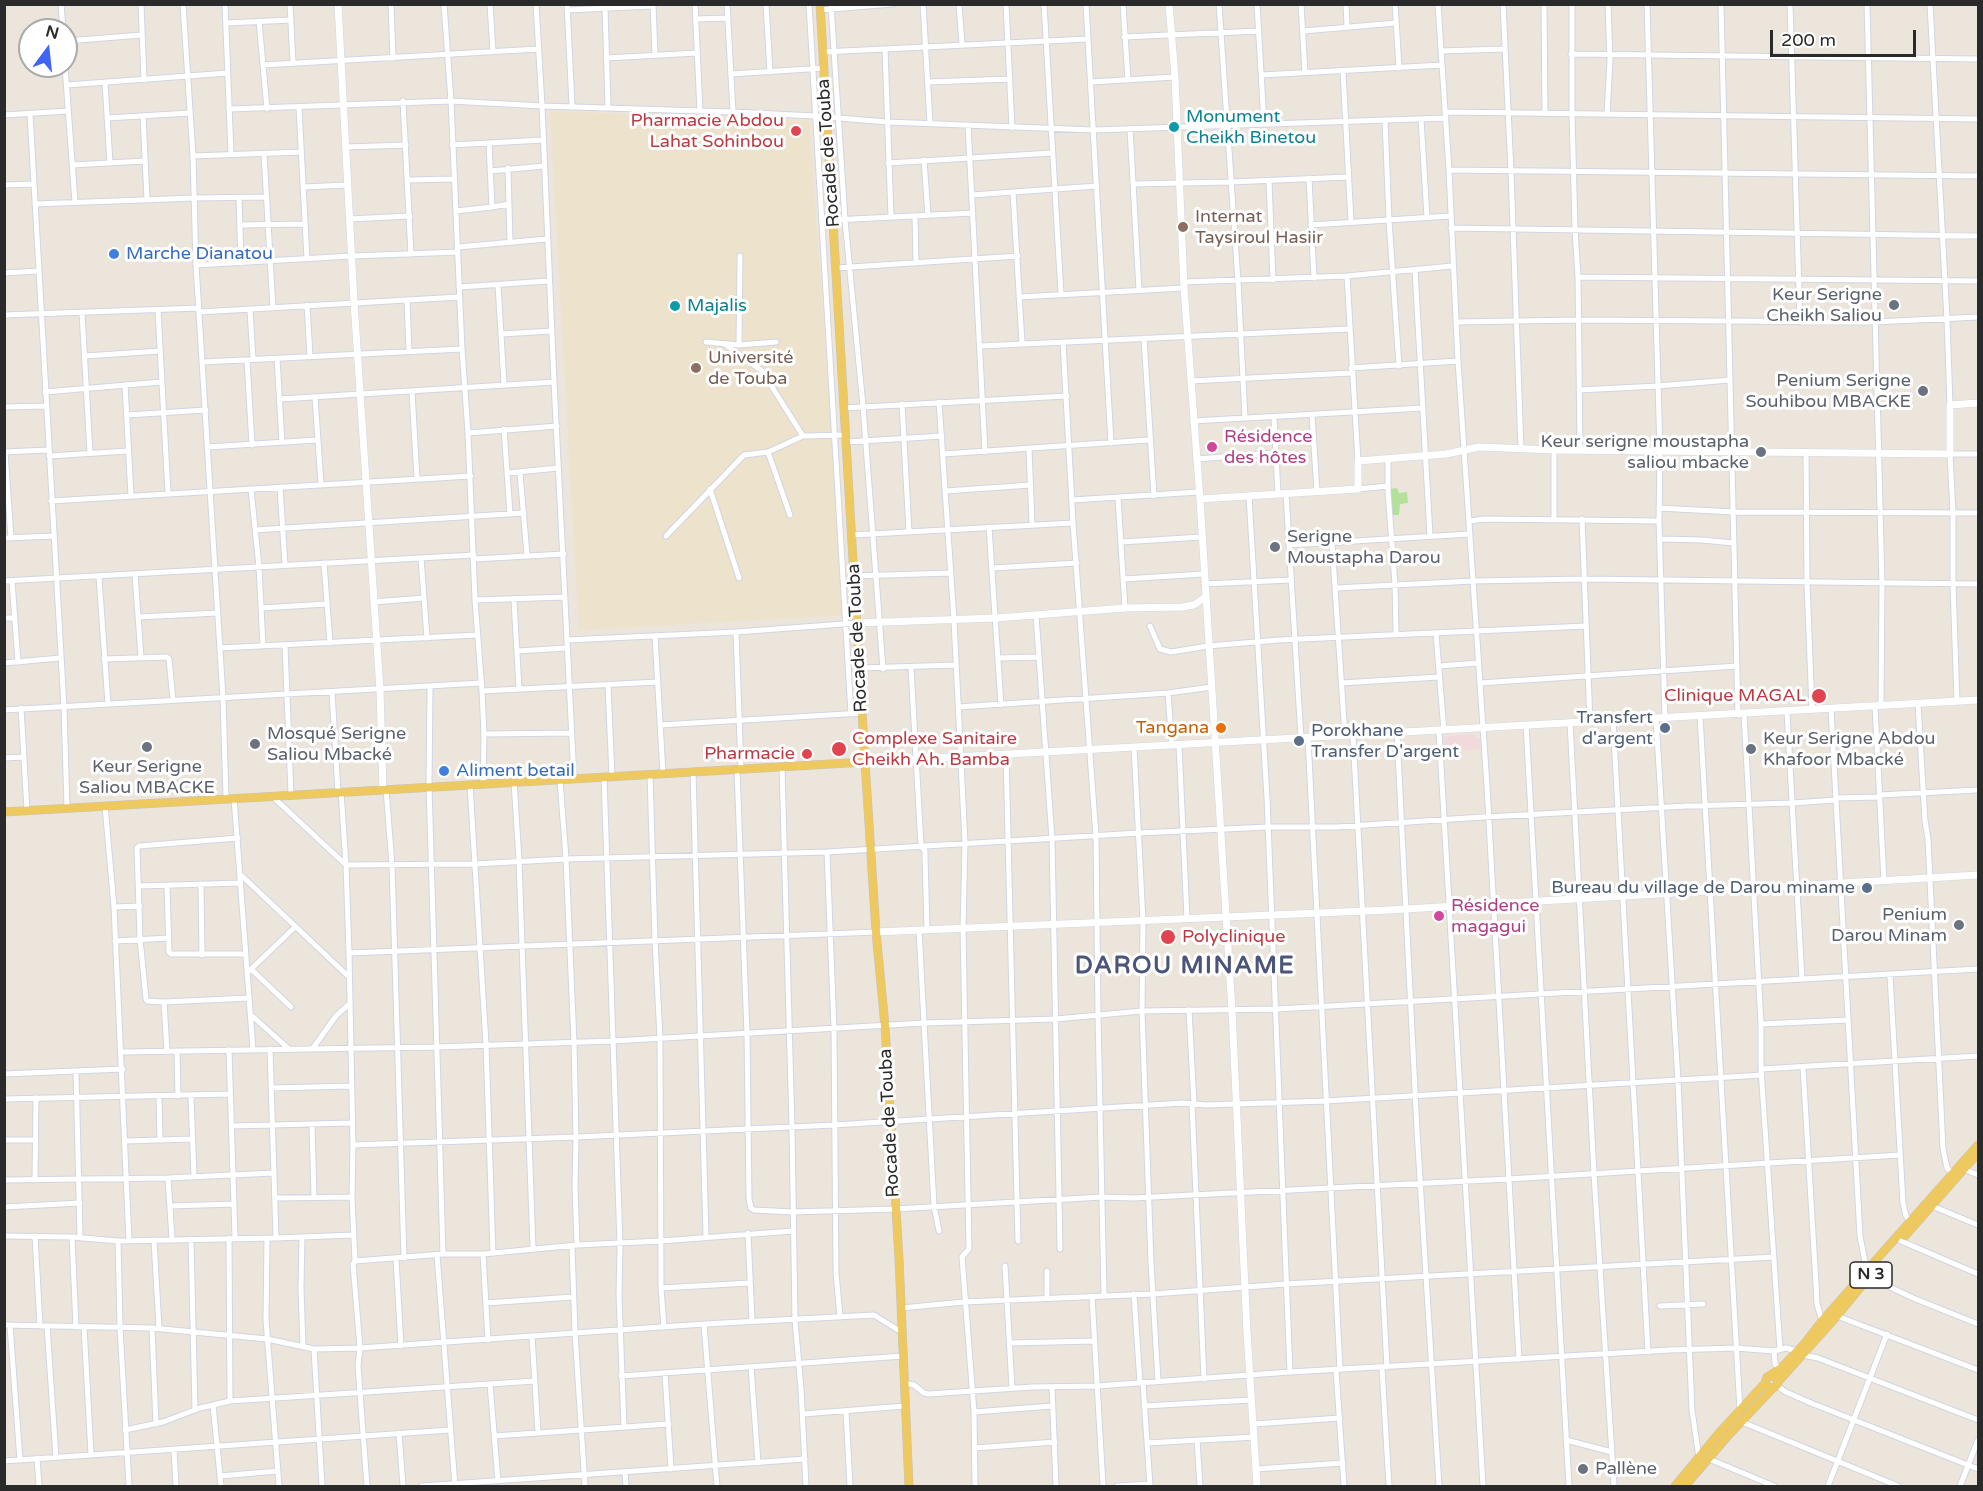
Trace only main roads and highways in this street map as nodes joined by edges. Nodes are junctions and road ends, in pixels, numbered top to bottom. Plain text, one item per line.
1 (820, 7) edge
2 (865, 762) junction
3 (4, 812) edge
4 (1978, 1145) edge
5 (1978, 1154) edge
6 (1962, 1169) junction
7 (1955, 1176) junction
8 (1868, 1275) junction
9 (1800, 1353) junction
10 (1775, 1383) junction
11 (909, 1486) edge
12 (1675, 1486) edge
13 (1685, 1486) edge

1 - 2 main road, Rocade de Touba
2 - 3 main road
2 - 11 main road, Rocade de Touba
4 - 6 main road, N 3
5 - 6 main road, N 3
6 - 7 main road, N 3
7 - 8 main road, N 3
7 - 8 main road, N 3
8 - 9 main road, N 3
8 - 9 main road, N 3
9 - 10 main road, N 3
9 - 10 main road, N 3
10 - 12 main road
10 - 13 main road, N 3

